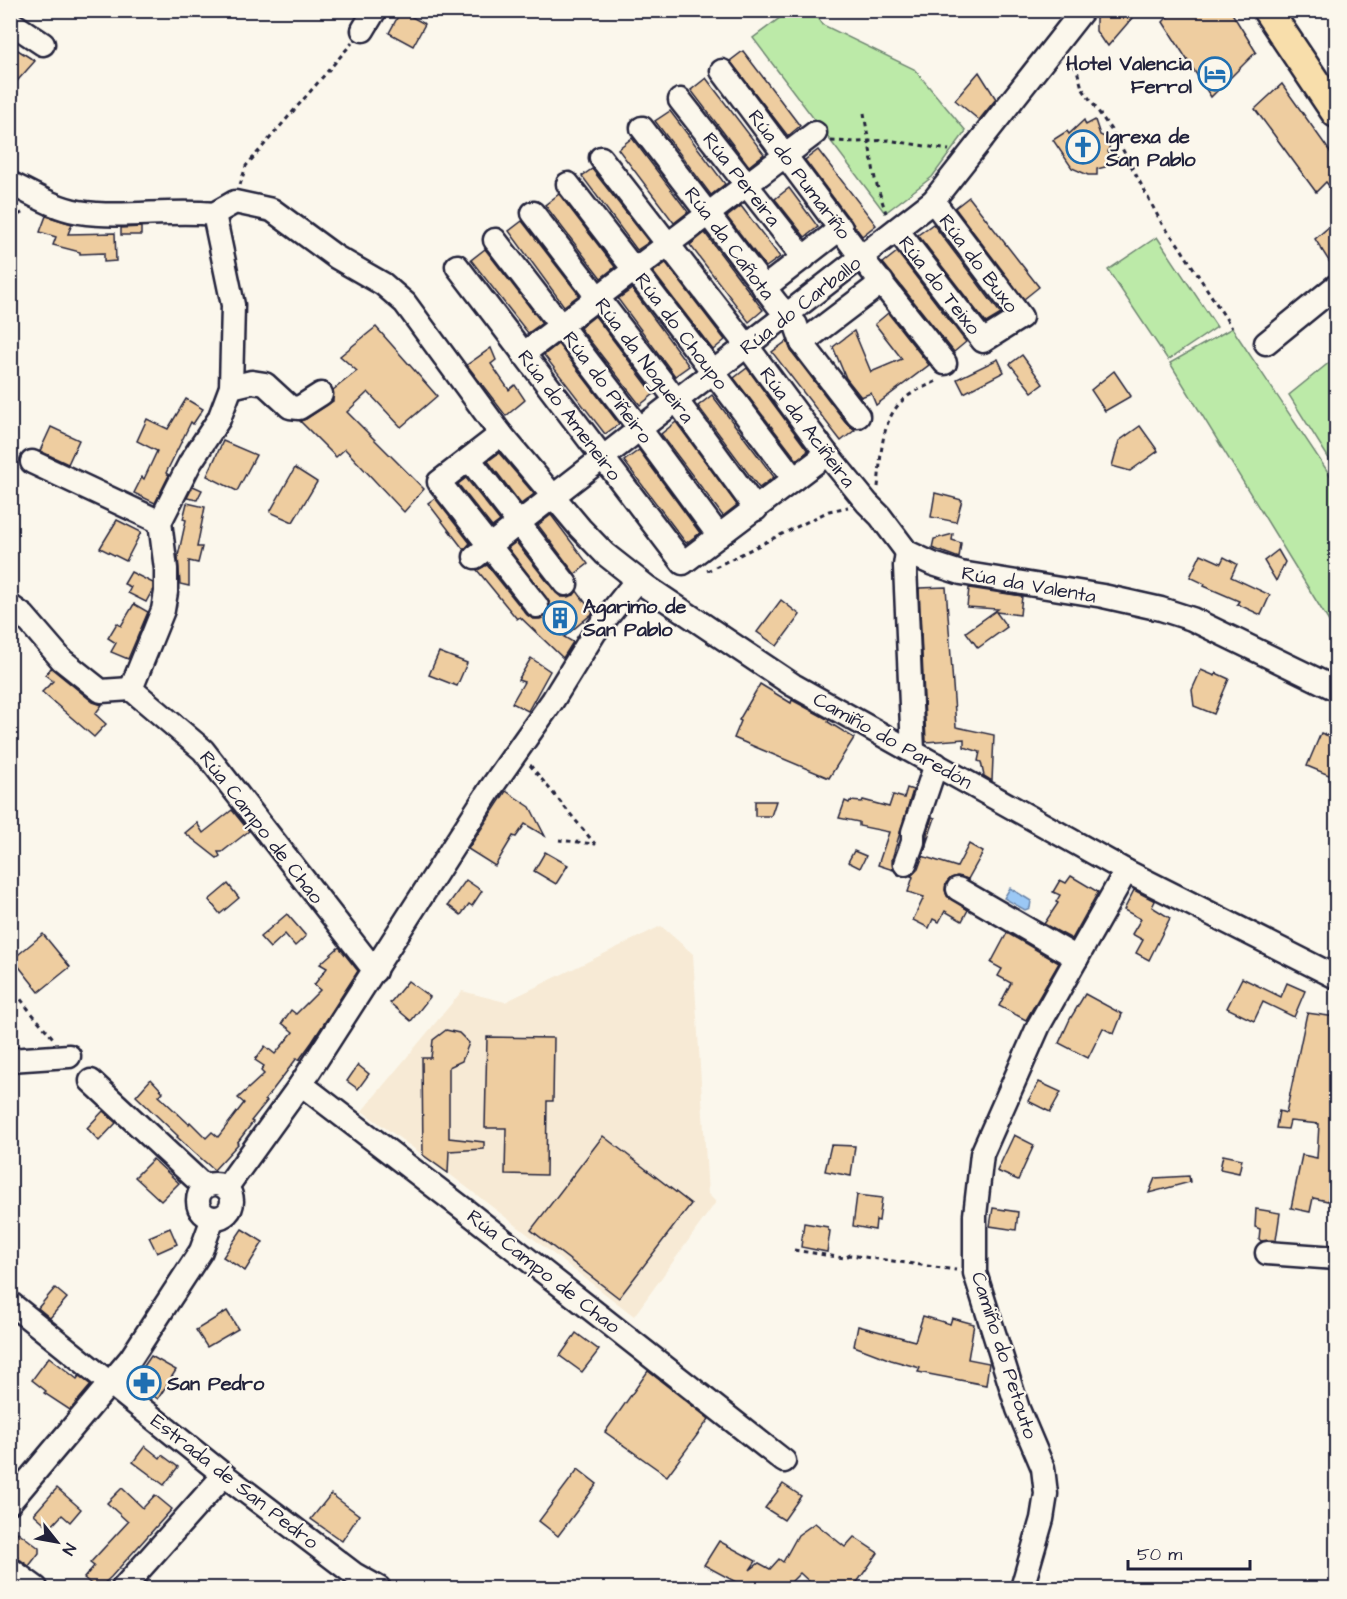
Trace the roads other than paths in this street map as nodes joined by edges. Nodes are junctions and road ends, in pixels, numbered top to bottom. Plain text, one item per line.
1 (375, 10) edge
2 (1268, 10) edge
3 (1072, 16) edge
4 (10, 22) edge
5 (363, 30) road end
6 (43, 44) dead end
7 (722, 71) dead end
8 (680, 99) dead end
9 (1336, 113) edge
10 (642, 128) dead end
11 (816, 133) road end
12 (786, 155) junction
13 (602, 158) dead end
14 (10, 183) edge
15 (568, 184) dead end
16 (747, 184) junction
17 (933, 201) junction
18 (532, 213) dead end
19 (214, 214) junction
20 (708, 214) junction
21 (891, 221) junction
22 (841, 228) junction
23 (495, 240) dead end
24 (667, 244) junction
25 (861, 257) junction
26 (804, 258) junction
27 (457, 266) dead end
28 (635, 269) junction
29 (882, 282) junction
30 (1336, 286) edge
31 (765, 288) junction
32 (597, 298) junction
33 (788, 315) junction
34 (561, 326) junction
35 (983, 341) joint
36 (802, 343) junction
37 (1266, 343) dead end
38 (747, 346) junction
39 (523, 354) junction
40 (945, 370) road end
41 (714, 372) junction
42 (231, 387) junction
43 (321, 394) dead end
44 (677, 400) junction
45 (858, 416) dead end
46 (640, 429) junction
47 (501, 434) junction
48 (827, 454) junction
49 (602, 458) junction
50 (469, 459) junction
51 (32, 462) dead end
52 (794, 479) junction
53 (552, 495) junction
54 (756, 509) junction
55 (160, 522) junction
56 (519, 523) junction
57 (719, 536) junction
58 (482, 551) junction
59 (907, 552) junction
60 (637, 580) junction
61 (566, 584) dead end
62 (10, 606) edge
63 (537, 606) dead end
64 (131, 689) junction
65 (1336, 689) edge
66 (913, 752) junction
67 (936, 764) junction
68 (905, 864) dead end
69 (1126, 871) junction
70 (958, 889) dead end
71 (1077, 958) junction
72 (375, 971) junction
73 (1336, 977) edge
74 (69, 1056) road end
75 (10, 1060) edge
76 (91, 1081) dead end
77 (302, 1084) junction
78 (216, 1188) junction
79 (1267, 1253) dead end
80 (1336, 1258) edge
81 (10, 1303) edge
82 (111, 1384) junction
83 (784, 1461) dead end
84 (224, 1475) junction
85 (10, 1502) edge
86 (10, 1569) edge
87 (36, 1588) edge
88 (123, 1588) edge
89 (379, 1588) edge
90 (1022, 1588) edge

1 - 5 street
2 - 9 main road
3 - 17 street, Rúa do Carballo
4 - 6 street
7 - 12 street, Rúa do Pumariño
8 - 16 street, Rúa Pereira
10 - 20 street, Rúa da Cañota
11 - 12 street
12 - 16 street
12 - 22 street, Rúa do Pumariño
13 - 24 street, Rúa da Aciñeira
14 - 19 street
15 - 28 street, Rúa do Choupo
16 - 20 street
16 - 26 street, Rúa Pereira
17 - 21 street, Rúa do Carballo
17 - 35 street, Rúa do Buxo
18 - 32 street, Rúa da Nogueira
19 - 42 street
19 - 47 street, Camiño do Paredón
20 - 24 street
20 - 31 street, Rúa da Cañota
21 - 25 street, Rúa do Carballo
21 - 35 street, Rúa do Teixo
22 - 25 street, Rúa do Pumariño
22 - 26 street, Rúa do Carballo
23 - 34 street, Rúa do Piñeiro
24 - 28 street
24 - 38 street, Rúa da Aciñeira
25 - 29 street, Rúa do Pumariño
25 - 33 street, Rúa do Carballo
26 - 31 street, Rúa do Carballo
27 - 39 street, Rúa do Ameneiro
28 - 32 street
28 - 41 street, Rúa do Choupo
29 - 36 street
29 - 40 street, Rúa do Pumariño
30 - 37 street
31 - 33 street, Rúa da Cañota
32 - 34 street
32 - 44 street, Rúa da Nogueira
33 - 36 street, Rúa da Cañota
33 - 38 street, Rúa do Carballo
34 - 39 street
34 - 46 street, Rúa do Piñeiro
36 - 45 street, Rúa da Cañota
38 - 41 street, Rúa do Carballo
38 - 48 street, Rúa da Aciñeira
39 - 49 street, Rúa do Ameneiro
41 - 44 street, Rúa do Carballo
41 - 52 street, Rúa do Choupo
42 - 43 street
42 - 55 street
44 - 46 street, Rúa do Carballo
44 - 54 street, Rúa da Nogueira
46 - 49 street, Rúa do Carballo
46 - 57 street, Rúa do Piñeiro
47 - 50 street
47 - 53 street, Camiño do Paredón
48 - 52 street
48 - 59 street, Rúa da Aciñeira
49 - 53 street, Rúa do Carballo
49 - 57 street, Rúa do Ameneiro
50 - 56 street
50 - 58 street
51 - 55 street
52 - 54 street
53 - 56 street, Rúa do Carballo
53 - 60 street, Camiño do Paredón
54 - 57 street
55 - 64 street
56 - 58 street, Rúa do Carballo
56 - 61 street
58 - 63 street
59 - 65 street, Rúa da Valenta
59 - 66 street
60 - 66 street, Camiño do Paredón
60 - 72 street
62 - 64 street
64 - 72 street, Rúa Campo de Chao
66 - 67 street, Camiño do Paredón
67 - 68 street
67 - 69 street, Camiño do Paredón
69 - 71 street, Camiño do Petouto
69 - 73 street, Camiño do Paredón
70 - 71 street
71 - 90 street, Camiño do Petouto
72 - 77 street
74 - 75 street
76 - 78 street
77 - 78 street
77 - 83 street, Rúa Campo de Chao
78 - 82 street
79 - 80 street
81 - 82 street, Estrada de San Pedro
82 - 84 street, Estrada de San Pedro
82 - 85 street
84 - 88 street
84 - 89 street, Estrada de San Pedro
86 - 87 street

